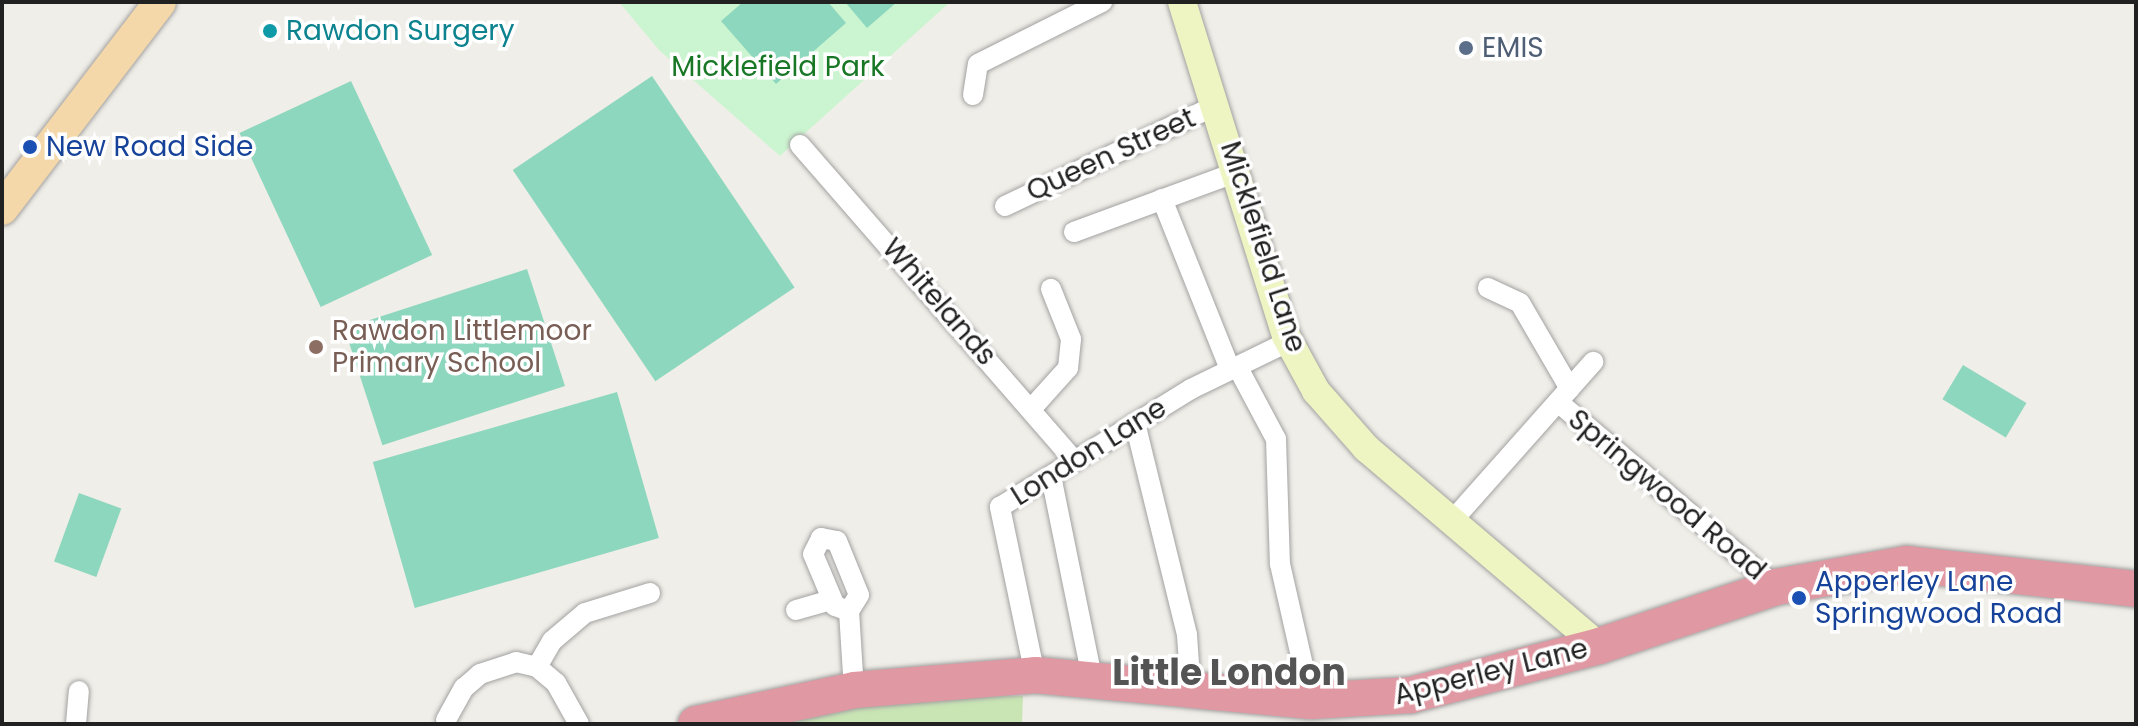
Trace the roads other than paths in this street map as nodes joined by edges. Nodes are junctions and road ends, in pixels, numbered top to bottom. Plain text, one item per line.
1 (160, 2) edge
2 (1102, 2) edge
3 (1182, 2) edge
4 (135, 14) edge
5 (973, 95) dead end
6 (1217, 105) junction
7 (800, 145) dead end
8 (1237, 172) junction
9 (5, 195) edge
10 (1162, 199) junction
11 (1005, 206) dead end
12 (1074, 232) dead end
13 (1488, 288) dead end
14 (1051, 289) dead end
15 (1288, 342) junction
16 (1593, 362) dead end
17 (1234, 367) junction
18 (1564, 396) junction
19 (1032, 408) junction
20 (1135, 423) junction
21 (1075, 461) junction
22 (1051, 476) junction
23 (1452, 521) junction
24 (1776, 587) junction
25 (2136, 589) edge
26 (650, 593) dead end
27 (796, 610) dead end
28 (1572, 621) junction
29 (1633, 635) junction
30 (1599, 646) junction
31 (537, 667) junction
32 (1035, 675) junction
33 (1093, 682) junction
34 (854, 690) junction
35 (79, 691) dead end
36 (1191, 692) junction
37 (1311, 701) junction
38 (446, 720) dead end
39 (76, 724) edge
40 (579, 724) edge
41 (696, 724) edge

1 - 4 main road
2 - 5 street
3 - 6 main road, Micklefield Lane
4 - 9 main road
6 - 8 main road, Micklefield Lane
6 - 11 street, Queen Street
7 - 19 street, Whitelands
8 - 10 street
8 - 15 main road, Micklefield Lane
10 - 12 street
10 - 17 street
13 - 18 street
14 - 19 street
15 - 17 street, London Lane
15 - 23 main road, Micklefield Lane
16 - 18 street, Springwood Road
17 - 20 street, London Lane
17 - 37 street
18 - 23 street, Springwood Road
18 - 24 street, Springwood Road
19 - 21 street, Whitelands
20 - 21 street, London Lane
20 - 36 street
21 - 22 street, London Lane
22 - 32 street, London Lane
22 - 33 street
23 - 28 main road, Micklefield Lane
24 - 25 highway, Apperley Lane
24 - 29 highway, Apperley Lane
26 - 31 street
27 - 34 street
28 - 29 main road, Micklefield Lane
28 - 30 main road, Micklefield Lane
29 - 30 highway, Apperley Lane
30 - 37 highway, Apperley Lane
31 - 38 street
31 - 40 street
32 - 33 highway, Apperley Lane
32 - 34 highway, Apperley Lane
33 - 36 highway, Apperley Lane
34 - 41 highway, Apperley Lane
35 - 39 street
36 - 37 highway, Apperley Lane

